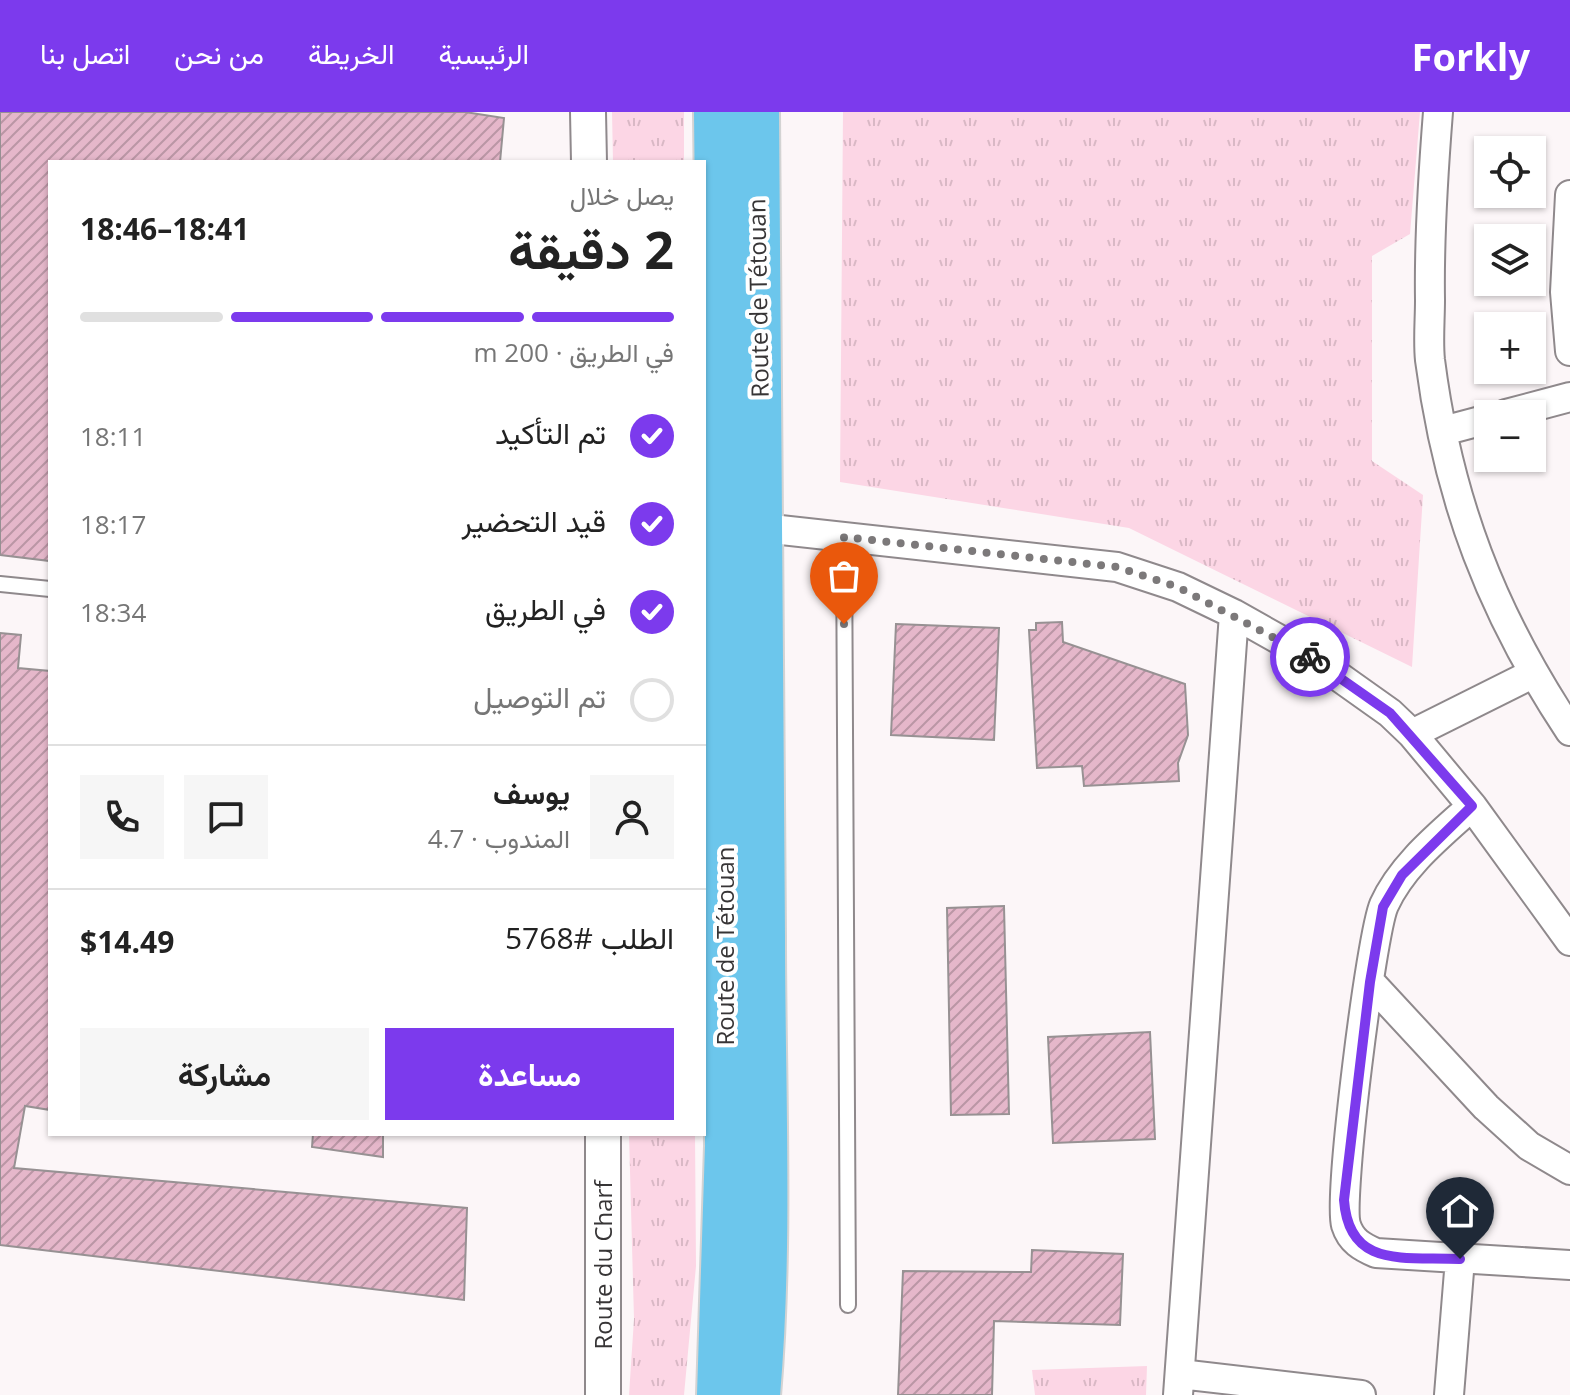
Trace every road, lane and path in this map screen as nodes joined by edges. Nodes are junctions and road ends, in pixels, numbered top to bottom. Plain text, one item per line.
1 (588, 112) edge
2 (716, 112) edge
3 (757, 112) edge
4 (1438, 112) edge
5 (589, 160) edge
6 (1569, 208) edge
7 (1570, 351) edge
8 (1570, 397) edge
9 (1546, 403) edge
10 (1474, 423) edge
11 (1443, 431) junction
12 (762, 528) junction
13 (844, 537) junction
14 (0, 584) edge
15 (48, 589) edge
16 (1234, 614) junction
17 (1532, 674) junction
18 (1570, 731) edge
19 (1412, 734) junction
20 (1472, 806) junction
21 (1570, 941) edge
22 (1370, 982) junction
23 (603, 1136) edge
24 (1570, 1170) edge
25 (1460, 1259) junction
26 (1570, 1265) edge
27 (848, 1305) dead end
28 (1179, 1384) edge
29 (603, 1395) edge
30 (719, 1395) edge
31 (758, 1395) edge
32 (1361, 1395) edge
33 (1449, 1395) edge

1 - 5 street
2 - 30 highway, Route de Tétouan
3 - 12 highway, Route de Tétouan
4 - 11 street
6 - 7 street
8 - 9 street
10 - 11 street
11 - 17 street
12 - 13 street
12 - 31 highway, Route de Tétouan
13 - 16 street
13 - 27 lane
14 - 15 lane
16 - 19 street
16 - 28 street
17 - 18 street
17 - 19 street
19 - 20 street
20 - 21 street
20 - 22 street
22 - 24 street
22 - 25 street
23 - 29 street, Route du Charf
25 - 26 street
25 - 33 street
28 - 32 street

